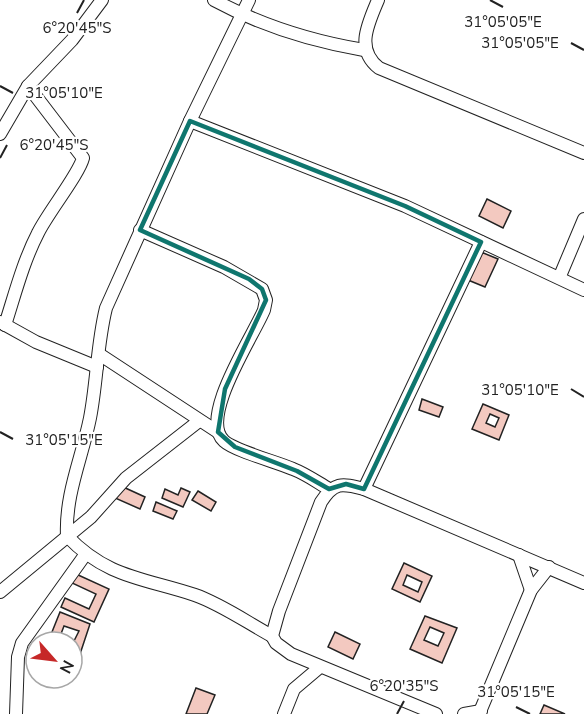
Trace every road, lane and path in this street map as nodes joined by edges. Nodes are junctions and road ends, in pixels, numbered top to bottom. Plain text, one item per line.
1 (102, 0) edge
2 (214, 0) edge
3 (249, 0) edge
4 (378, 0) edge
5 (242, 15) junction
6 (364, 50) junction
7 (28, 86) junction
8 (190, 121) junction
9 (0, 134) edge
10 (584, 153) edge
11 (584, 219) edge
12 (140, 230) junction
13 (481, 242) junction
14 (560, 276) junction
15 (584, 290) edge
16 (2, 323) edge
17 (98, 361) junction
18 (199, 421) junction
19 (218, 432) junction
20 (329, 489) junction
21 (364, 489) junction
22 (67, 536) junction
23 (85, 555) junction
24 (519, 555) junction
25 (549, 567) junction
26 (584, 583) edge
27 (531, 590) junction
28 (0, 592) edge
29 (272, 636) junction
30 (320, 667) junction
31 (480, 712) edge
32 (16, 714) edge
33 (284, 714) edge
34 (436, 714) edge
35 (464, 714) edge

1 - 7 street
2 - 5 street
3 - 5 street
4 - 6 street
5 - 6 street
5 - 8 street
6 - 10 street
7 - 9 street
7 - 16 street
8 - 12 street
8 - 13 street
11 - 14 street
12 - 17 street
12 - 19 street
13 - 14 street
13 - 21 street
14 - 15 street
16 - 17 street
17 - 18 street
17 - 22 street
18 - 19 street
18 - 22 street
19 - 20 street
20 - 21 street
20 - 29 street
21 - 24 street
22 - 23 street
22 - 28 street
23 - 29 street
23 - 32 street
24 - 25 street
24 - 27 street
25 - 26 street
25 - 27 street
27 - 31 street
29 - 30 street
30 - 33 street
30 - 34 street
31 - 35 street

